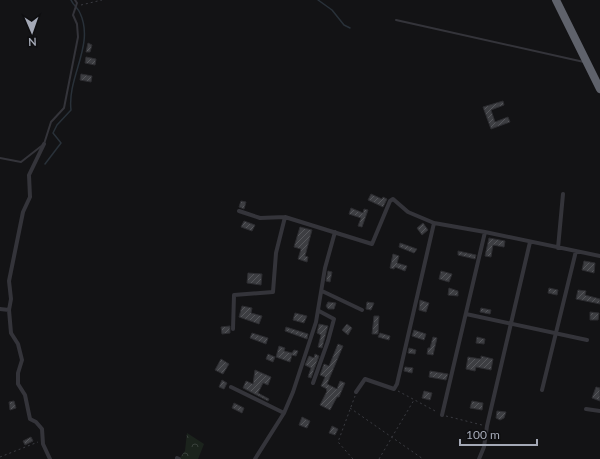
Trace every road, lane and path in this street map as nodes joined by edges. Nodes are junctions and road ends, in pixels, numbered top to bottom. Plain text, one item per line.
1 (75, 0) edge
2 (102, 0) edge
3 (556, 0) edge
4 (76, 7) junction
5 (396, 20) dead end
6 (587, 63) junction
7 (600, 88) edge
8 (44, 144) junction
9 (0, 158) edge
10 (563, 194) dead end
11 (239, 211) dead end
12 (285, 217) junction
13 (434, 223) junction
14 (335, 232) junction
15 (485, 232) junction
16 (530, 242) junction
17 (558, 248) junction
18 (576, 251) junction
19 (600, 256) edge
20 (322, 291) junction
21 (0, 309) edge
22 (9, 310) junction
23 (362, 310) dead end
24 (319, 311) junction
25 (466, 314) junction
26 (511, 324) junction
27 (233, 329) dead end
28 (556, 333) junction
29 (587, 340) dead end
30 (313, 383) dead end
31 (231, 387) dead end
32 (542, 390) dead end
33 (356, 392) joint
34 (414, 400) dead end
35 (350, 408) junction
36 (586, 409) dead end
37 (600, 411) edge
38 (284, 413) junction
39 (442, 415) dead end
40 (392, 437) junction
41 (43, 440) junction
42 (0, 457) edge
43 (50, 459) edge
44 (256, 459) edge
45 (353, 459) edge
46 (379, 459) edge
47 (423, 459) edge
48 (478, 459) edge

1 - 4 lane
2 - 4 path
3 - 6 highway
4 - 8 lane
5 - 6 lane
6 - 7 highway
8 - 9 lane
8 - 22 street
10 - 17 street
11 - 12 street
12 - 14 street
12 - 27 street
13 - 14 street
13 - 15 street
13 - 33 street
14 - 20 street
15 - 16 street
15 - 25 street
16 - 17 street
16 - 26 street
17 - 18 street
18 - 19 street
18 - 28 street
20 - 23 street
20 - 24 street
21 - 22 street
22 - 41 street
24 - 30 street
24 - 38 street
25 - 26 street
25 - 39 street
26 - 28 street
26 - 48 street
28 - 29 street
28 - 32 street
31 - 38 street
33 - 35 path
34 - 40 path
35 - 40 path
35 - 45 path
36 - 37 street
38 - 44 street
40 - 46 path
40 - 47 path
41 - 42 path
41 - 43 street

